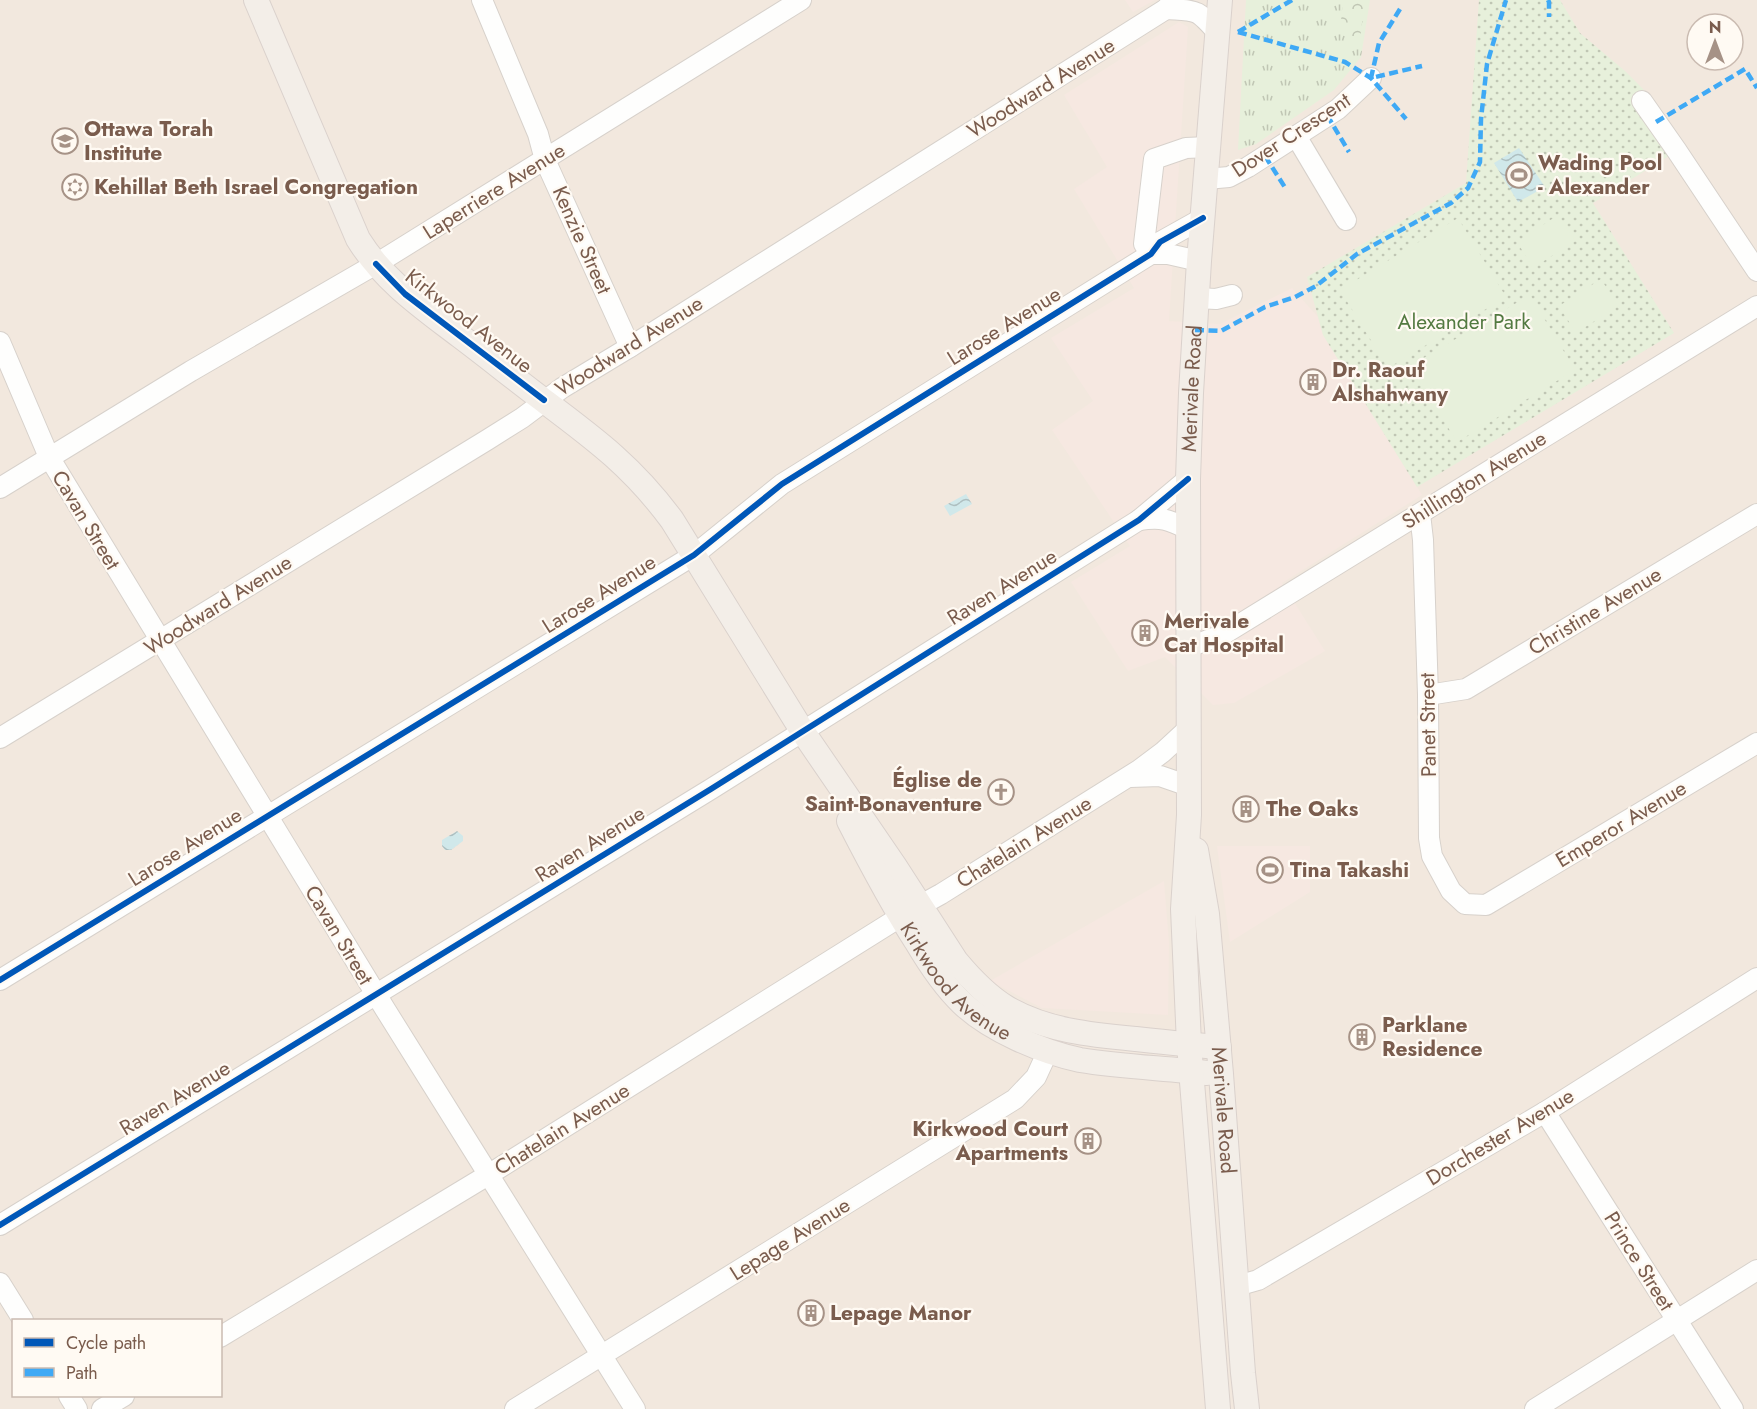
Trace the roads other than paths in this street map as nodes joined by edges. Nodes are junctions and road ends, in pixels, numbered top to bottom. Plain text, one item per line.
1 (256, 0) edge
2 (482, 0) edge
3 (801, 0) edge
4 (1220, 0) edge
5 (1167, 3) edge
6 (1217, 32) junction
7 (1371, 78) dead end
8 (1642, 101) dead end
9 (1296, 136) junction
10 (1208, 147) junction
11 (545, 160) junction
12 (1206, 179) junction
13 (1203, 218) junction
14 (1346, 220) dead end
15 (1151, 254) junction
16 (1199, 261) junction
17 (376, 264) junction
18 (1757, 272) edge
19 (1232, 295) dead end
20 (1197, 298) junction
21 (1757, 306) edge
22 (0, 342) edge
23 (630, 346) junction
24 (544, 400) junction
25 (49, 458) junction
26 (1188, 479) junction
27 (0, 488) edge
28 (1419, 514) junction
29 (1757, 514) edge
30 (1138, 520) junction
31 (1188, 530) junction
32 (694, 555) junction
33 (159, 641) junction
34 (1189, 647) junction
35 (1428, 695) junction
36 (1189, 728) junction
37 (803, 732) junction
38 (0, 738) edge
39 (1757, 743) edge
40 (1127, 777) junction
41 (1188, 786) junction
42 (1189, 815) junction
43 (267, 816) junction
44 (1486, 904) joint
45 (910, 911) junction
46 (1757, 978) edge
47 (0, 981) edge
48 (376, 995) junction
49 (1190, 1044) junction
50 (1219, 1047) junction
51 (1048, 1051) junction
52 (1192, 1071) junction
53 (1221, 1074) junction
54 (1545, 1112) junction
55 (488, 1175) junction
56 (0, 1225) edge
57 (1757, 1270) edge
58 (0, 1283) edge
59 (1238, 1286) junction
60 (22, 1319) edge
61 (1676, 1320) junction
62 (222, 1336) edge
63 (602, 1355) junction
64 (121, 1397) edge
65 (102, 1409) edge
66 (515, 1409) edge
67 (635, 1409) edge
68 (1218, 1409) edge
69 (1247, 1409) edge
70 (1535, 1409) edge
71 (1732, 1409) edge

1 - 17 main road, Kirkwood Avenue
2 - 11 street, Kenzie Street
3 - 11 street, Laperriere Avenue
4 - 6 main road, Merivale Road
5 - 6 street, Woodward Avenue
5 - 23 street, Woodward Avenue
6 - 10 main road, Merivale Road
7 - 9 street, Dover Crescent
8 - 18 street
9 - 12 street, Dover Crescent
9 - 14 street
10 - 12 main road, Merivale Road
10 - 15 street
11 - 17 street, Laperriere Avenue
11 - 23 street, Kenzie Street
12 - 13 main road, Merivale Road
13 - 15 street, Larose Avenue
13 - 16 main road, Merivale Road
15 - 16 street
15 - 32 street, Larose Avenue
16 - 20 main road, Merivale Road
17 - 24 main road, Kirkwood Avenue
17 - 25 street, Laperriere Avenue
19 - 20 street
20 - 26 main road, Merivale Road
21 - 28 street, Shillington Avenue
22 - 25 street, Cavan Street
23 - 24 street, Woodward Avenue
24 - 32 main road, Kirkwood Avenue
24 - 33 street, Woodward Avenue
25 - 27 street, Laperriere Avenue
25 - 33 street, Cavan Street
26 - 30 street, Raven Avenue
26 - 31 main road, Merivale Road
28 - 34 street, Shillington Avenue
28 - 35 street, Panet Street
29 - 35 street, Christine Avenue
30 - 31 street
30 - 37 street, Raven Avenue
31 - 34 main road, Merivale Road
32 - 37 main road, Kirkwood Avenue
32 - 43 street, Larose Avenue
33 - 38 street, Woodward Avenue
33 - 43 street, Cavan Street
34 - 36 main road, Merivale Road
35 - 44 street, Panet Street
36 - 40 street, Chatelain Avenue
36 - 41 main road, Merivale Road
37 - 45 main road, Kirkwood Avenue
37 - 48 street, Raven Avenue
39 - 44 street, Emperor Avenue
40 - 41 street
40 - 45 street, Chatelain Avenue
41 - 42 main road, Merivale Road
42 - 49 main road, Merivale Road
42 - 50 main road, Merivale Road
43 - 47 street, Larose Avenue
43 - 48 street, Cavan Street
45 - 49 main road, Kirkwood Avenue
45 - 51 main road, Kirkwood Avenue
45 - 55 street, Chatelain Avenue
46 - 54 street, Dorchester Avenue
48 - 55 street, Cavan Street
48 - 56 street, Raven Avenue
49 - 50 main road, Kirkwood Avenue
49 - 52 main road, Merivale Road
50 - 53 main road, Merivale Road
51 - 52 main road, Kirkwood Avenue
51 - 63 street, Lepage Avenue
52 - 53 main road, Kirkwood Avenue
52 - 68 main road, Merivale Road
53 - 59 main road, Merivale Road
54 - 59 street, Dorchester Avenue
54 - 61 street, Prince Street
55 - 62 street, Chatelain Avenue
55 - 63 street, Cavan Street
57 - 61 street
58 - 60 street
59 - 69 main road, Merivale Road
61 - 70 street
61 - 71 street, Prince Street
63 - 66 street, Lepage Avenue
63 - 67 street, Cavan Street
64 - 65 street

